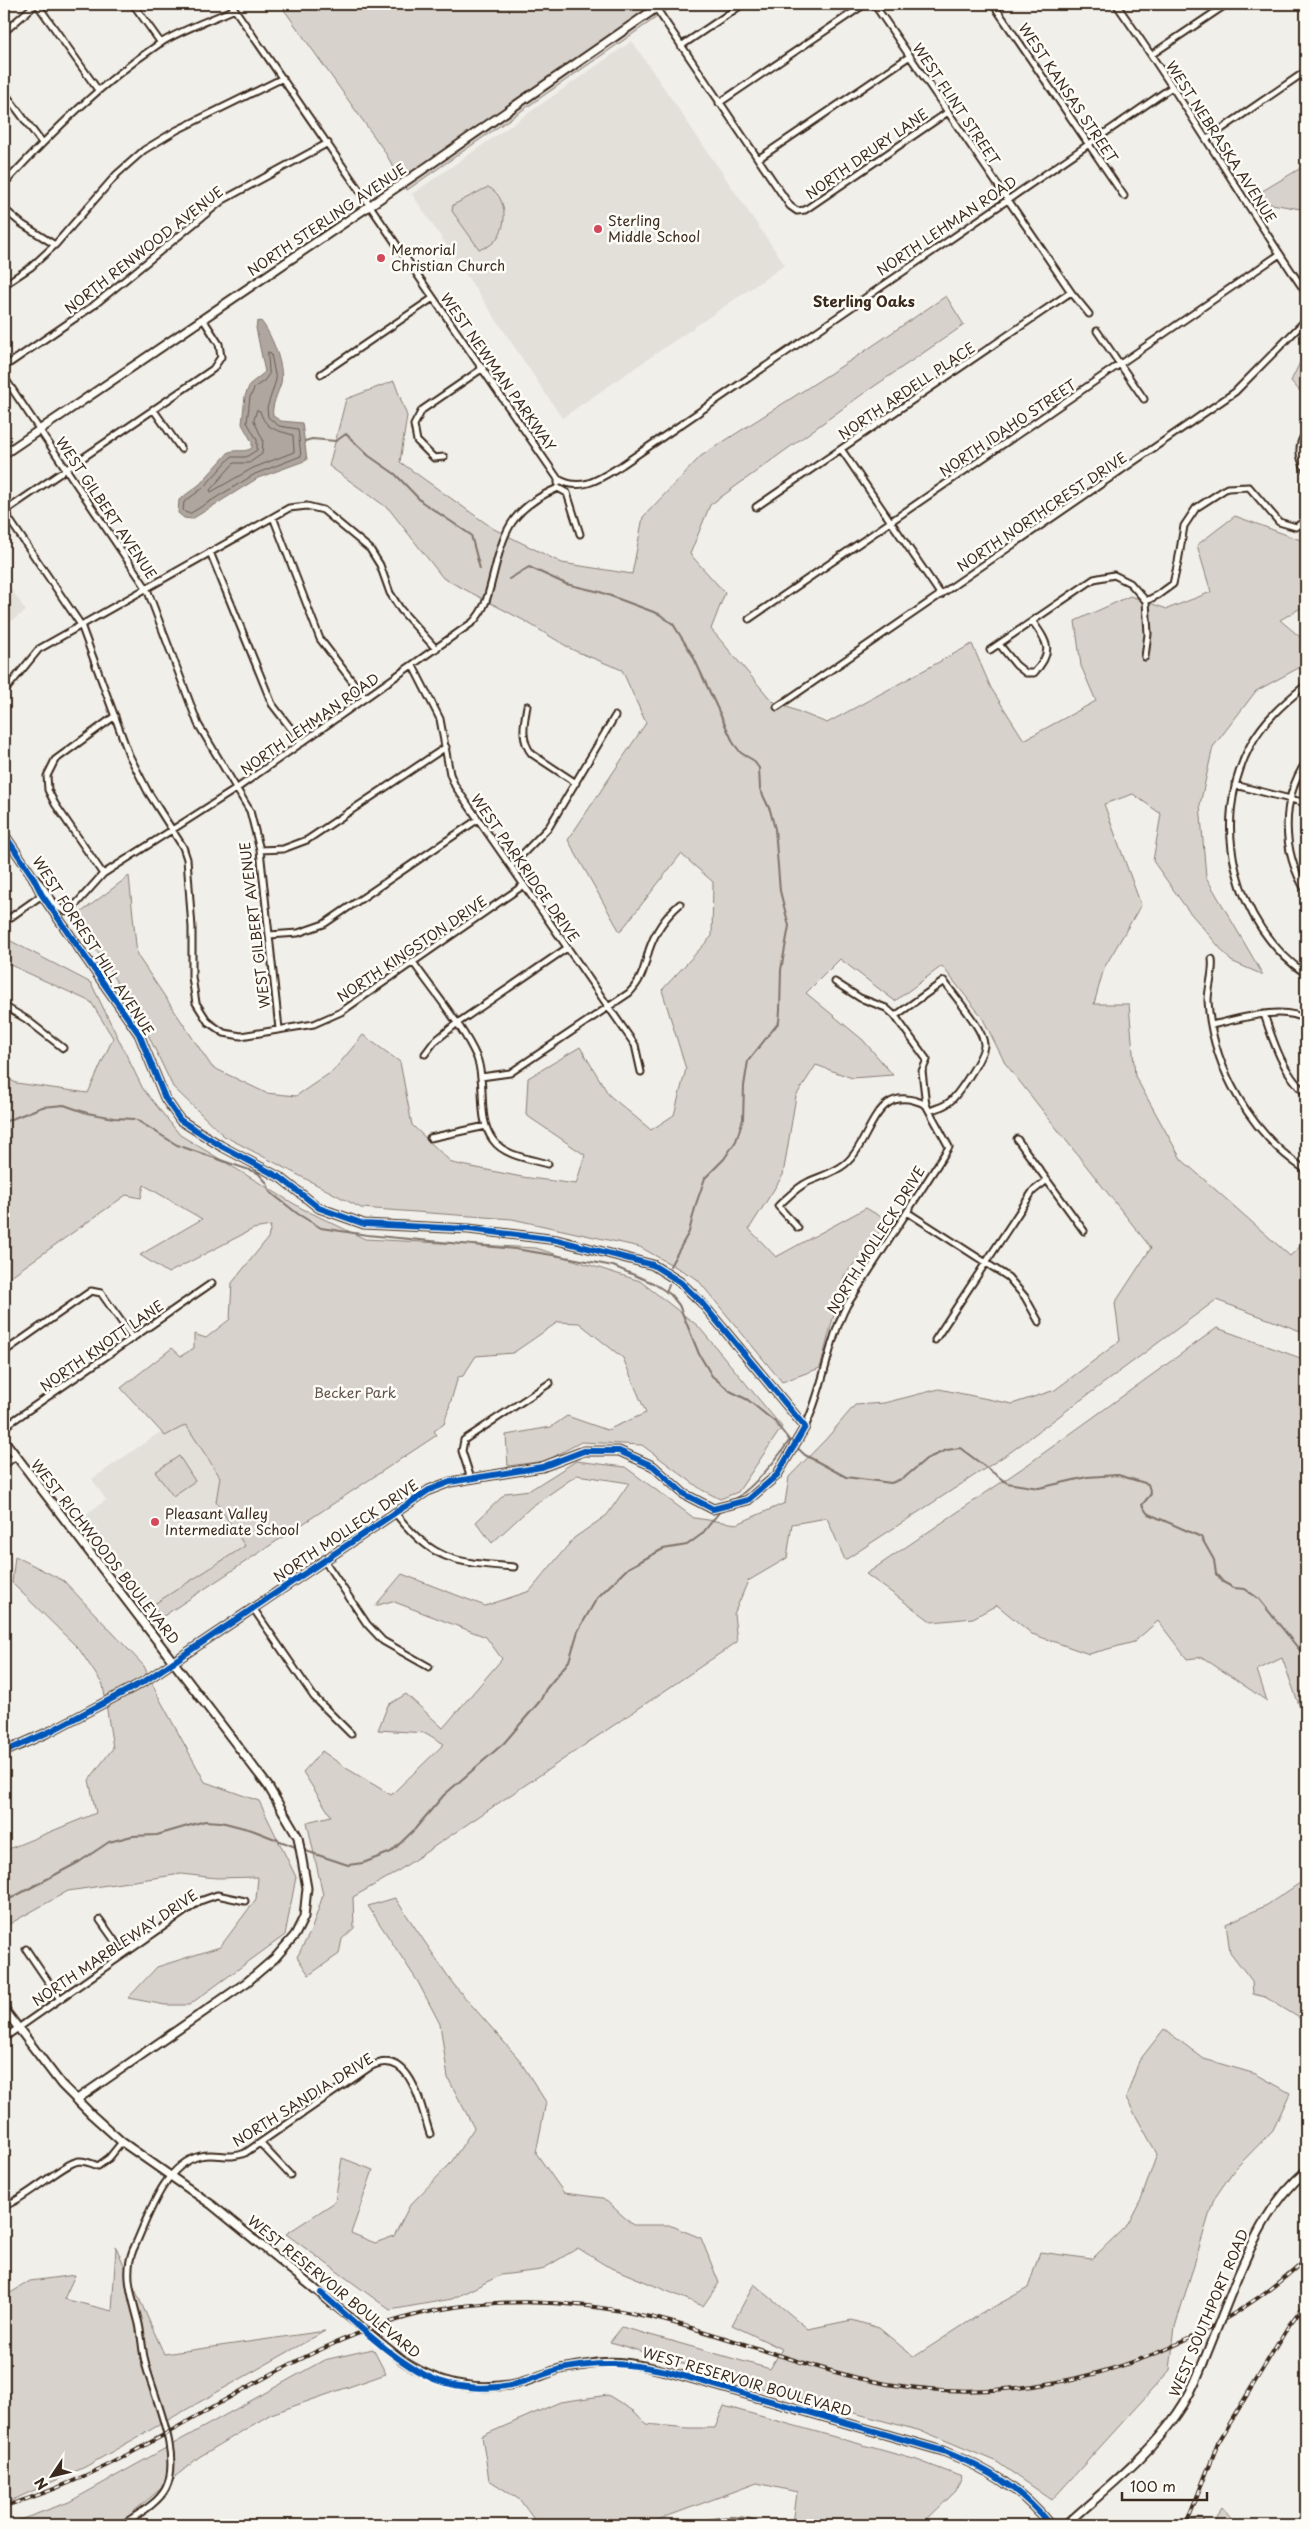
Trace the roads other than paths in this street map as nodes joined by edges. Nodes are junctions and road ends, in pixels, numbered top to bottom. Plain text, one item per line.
1 (37, 4) edge
2 (133, 4) edge
3 (232, 4) edge
4 (743, 4) edge
5 (864, 4) edge
6 (874, 4) edge
7 (993, 4) edge
8 (1116, 4) edge
9 (1227, 4) edge
10 (659, 6) edge
11 (235, 9) junction
12 (4, 32) edge
13 (160, 43) junction
14 (681, 46) junction
15 (1151, 55) junction
16 (910, 56) junction
17 (1306, 71) edge
18 (282, 78) junction
19 (1172, 87) junction
20 (98, 90) junction
21 (4, 92) edge
22 (719, 102) junction
23 (948, 112) junction
24 (1207, 139) junction
25 (42, 143) junction
26 (328, 143) junction
27 (1087, 144) junction
28 (758, 159) junction
29 (4, 184) edge
30 (1124, 196) dead end
31 (1007, 199) junction
32 (371, 205) junction
33 (4, 209) edge
34 (56, 245) junction
35 (1280, 254) junction
36 (4, 286) edge
37 (1071, 292) junction
38 (1306, 293) edge
39 (433, 298) junction
40 (1089, 314) dead end
41 (203, 319) junction
42 (1306, 320) edge
43 (1097, 331) dead end
44 (1120, 365) junction
45 (4, 367) edge
46 (483, 368) junction
47 (321, 374) dead end
48 (4, 377) edge
49 (1144, 400) dead end
50 (153, 409) junction
51 (39, 430) junction
52 (1306, 433) edge
53 (181, 449) dead end
54 (842, 450) junction
55 (4, 454) edge
56 (444, 457) dead end
57 (66, 470) junction
58 (1306, 470) edge
59 (558, 479) junction
60 (558, 488) junction
61 (756, 508) dead end
62 (273, 517) junction
63 (1306, 520) edge
64 (890, 522) junction
65 (580, 534) dead end
66 (210, 552) junction
67 (147, 589) junction
68 (941, 595) junction
69 (1146, 601) junction
70 (749, 619) dead end
71 (1033, 622) junction
72 (81, 625) junction
73 (1000, 644) junction
74 (436, 649) junction
75 (990, 650) dead end
76 (1145, 657) dead end
77 (413, 666) junction
78 (1306, 685) edge
79 (4, 692) edge
80 (365, 698) junction
81 (527, 706) dead end
82 (777, 707) dead end
83 (115, 716) junction
84 (615, 716) dead end
85 (302, 744) junction
86 (446, 747) junction
87 (1306, 762) edge
88 (576, 783) junction
89 (1235, 785) junction
90 (236, 789) junction
91 (1290, 799) junction
92 (1306, 803) edge
93 (477, 820) junction
94 (173, 831) junction
95 (4, 834) edge
96 (260, 850) junction
97 (511, 866) junction
98 (103, 874) junction
99 (33, 877) junction
100 (524, 885) junction
101 (1306, 891) edge
102 (42, 895) junction
103 (680, 904) dead end
104 (4, 922) edge
105 (269, 935) junction
106 (567, 948) junction
107 (1212, 959) dead end
108 (413, 962) junction
109 (1306, 974) edge
110 (834, 982) dead end
111 (4, 1006) edge
112 (609, 1007) junction
113 (1264, 1014) junction
114 (895, 1016) junction
115 (1306, 1020) edge
116 (456, 1024) junction
117 (1211, 1025) junction
118 (279, 1029) junction
119 (63, 1048) dead end
120 (425, 1054) dead end
121 (641, 1072) dead end
122 (481, 1077) junction
123 (1306, 1094) edge
124 (926, 1105) junction
125 (930, 1111) junction
126 (486, 1126) junction
127 (430, 1138) dead end
128 (1017, 1139) dead end
129 (548, 1164) dead end
130 (1306, 1170) edge
131 (1047, 1180) junction
132 (907, 1212) junction
133 (798, 1228) dead end
134 (1084, 1231) dead end
135 (986, 1263) junction
136 (212, 1283) dead end
137 (1039, 1322) dead end
138 (133, 1338) junction
139 (935, 1340) dead end
140 (4, 1352) edge
141 (550, 1382) dead end
142 (4, 1427) edge
143 (805, 1427) junction
144 (4, 1440) edge
145 (16, 1456) junction
146 (4, 1465) edge
147 (471, 1479) junction
148 (395, 1513) junction
149 (324, 1560) junction
150 (514, 1567) dead end
151 (253, 1608) junction
152 (174, 1662) junction
153 (429, 1667) dead end
154 (351, 1734) dead end
155 (4, 1752) edge
156 (245, 1901) dead end
157 (100, 1920) dead end
158 (26, 1949) dead end
159 (124, 1954) junction
160 (60, 1999) junction
161 (4, 2009) edge
162 (18, 2028) junction
163 (4, 2038) edge
164 (76, 2100) junction
165 (430, 2134) dead end
166 (122, 2142) junction
167 (260, 2143) junction
168 (1306, 2171) edge
169 (170, 2174) junction
170 (290, 2175) dead end
171 (4, 2206) edge
172 (122, 2525) edge
173 (1050, 2525) edge
174 (1066, 2525) edge

1 - 12 street
1 - 20 street
2 - 13 street
3 - 11 street, WEST NEWMAN PARKWAY
4 - 14 street
5 - 22 street
6 - 16 street, WEST FLINT STREET
7 - 27 street, WEST KANSAS STREET
8 - 15 street, WEST NEBRASKA AVENUE
9 - 15 street
10 - 14 street
10 - 32 street, NORTH STERLING AVENUE
11 - 13 street
11 - 18 street, WEST NEWMAN PARKWAY
13 - 20 street
14 - 22 street
15 - 19 street, WEST NEBRASKA AVENUE
16 - 23 street, WEST FLINT STREET
16 - 28 street
17 - 24 street
18 - 26 street, WEST NEWMAN PARKWAY
18 - 34 street
19 - 24 street, WEST NEBRASKA AVENUE
19 - 27 street, NORTH LEHMAN ROAD
20 - 25 street
21 - 25 street
22 - 28 street
23 - 28 street, NORTH DRURY LANE
23 - 31 street, WEST FLINT STREET
24 - 35 street, WEST NEBRASKA AVENUE
25 - 29 street
26 - 32 street, WEST NEWMAN PARKWAY
26 - 45 street, NORTH RENWOOD AVENUE
27 - 30 street, WEST KANSAS STREET
27 - 31 street, NORTH LEHMAN ROAD
31 - 37 street, WEST FLINT STREET
31 - 59 street, NORTH LEHMAN ROAD
32 - 39 street, WEST NEWMAN PARKWAY
32 - 41 street, NORTH STERLING AVENUE
33 - 34 street
34 - 36 street
35 - 38 street, WEST NEBRASKA AVENUE
35 - 44 street, NORTH IDAHO STREET
37 - 40 street, WEST FLINT STREET
37 - 54 street, NORTH ARDELL PLACE
39 - 46 street, WEST NEWMAN PARKWAY
39 - 47 street
41 - 50 street
41 - 51 street, NORTH STERLING AVENUE
42 - 68 street, NORTH NORTHCREST DRIVE
43 - 44 street
44 - 49 street
44 - 64 street, NORTH IDAHO STREET
46 - 56 street
46 - 59 street, WEST NEWMAN PARKWAY
48 - 51 street, WEST GILBERT AVENUE
50 - 53 street
50 - 57 street
51 - 55 street, NORTH STERLING AVENUE
51 - 57 street, WEST GILBERT AVENUE
52 - 58 street
54 - 61 street, NORTH ARDELL PLACE
54 - 64 street
57 - 67 street, WEST GILBERT AVENUE
57 - 72 street, NORTH KINGSTON DRIVE
59 - 60 street
60 - 65 street
60 - 74 street, NORTH LEHMAN ROAD
62 - 66 street
62 - 74 street
62 - 80 street
63 - 69 street
64 - 68 street
64 - 70 street, NORTH IDAHO STREET
66 - 67 street
66 - 85 street
67 - 72 street
67 - 90 street, WEST GILBERT AVENUE
68 - 82 street, NORTH NORTHCREST DRIVE
69 - 71 street
69 - 76 street
71 - 73 street
71 - 73 street
72 - 79 street
72 - 83 street, NORTH KINGSTON DRIVE
73 - 75 street
74 - 77 street, NORTH LEHMAN ROAD
77 - 80 street, NORTH LEHMAN ROAD
77 - 86 street, WEST PARKRIDGE DRIVE
78 - 89 street
80 - 85 street, NORTH LEHMAN ROAD
81 - 88 street
83 - 94 street, NORTH KINGSTON DRIVE
83 - 98 street
84 - 88 street
85 - 90 street, NORTH LEHMAN ROAD
86 - 93 street, WEST PARKRIDGE DRIVE
86 - 96 street
87 - 91 street
88 - 97 street
89 - 91 street
89 - 109 street
90 - 94 street, NORTH LEHMAN ROAD
90 - 96 street, WEST GILBERT AVENUE
91 - 92 street
91 - 101 street
93 - 97 street, WEST PARKRIDGE DRIVE
93 - 105 street
94 - 98 street, NORTH LEHMAN ROAD
94 - 118 street, NORTH KINGSTON DRIVE
95 - 99 street, WEST FORREST HILL AVENUE
96 - 105 street, WEST GILBERT AVENUE
97 - 100 street, WEST PARKRIDGE DRIVE
98 - 99 street, NORTH LEHMAN ROAD
99 - 102 street, WEST FORREST HILL AVENUE
100 - 106 street, WEST PARKRIDGE DRIVE
100 - 108 street, NORTH KINGSTON DRIVE
102 - 104 street
102 - 143 street, WEST FORREST HILL AVENUE
103 - 112 street
105 - 118 street, WEST GILBERT AVENUE
106 - 112 street, WEST PARKRIDGE DRIVE
106 - 116 street
107 - 117 street
108 - 116 street
108 - 118 street, NORTH KINGSTON DRIVE
110 - 114 street
111 - 119 street
112 - 121 street, WEST PARKRIDGE DRIVE
112 - 122 street
113 - 115 street
113 - 117 street
113 - 123 street
114 - 124 street
114 - 125 street
116 - 120 street
116 - 122 street
117 - 130 street
122 - 126 street
124 - 125 street
124 - 133 street
125 - 132 street, NORTH MOLLECK DRIVE
126 - 127 street
126 - 129 street
128 - 131 street
131 - 134 street
131 - 135 street
132 - 135 street
132 - 143 street, NORTH MOLLECK DRIVE
135 - 137 street
135 - 139 street
136 - 138 street, NORTH KNOTT LANE
138 - 140 street
138 - 142 street, NORTH KNOTT LANE
141 - 147 street
143 - 147 street, NORTH MOLLECK DRIVE
144 - 145 street, WEST RICHWOODS BOULEVARD
145 - 146 street
145 - 152 street, WEST RICHWOODS BOULEVARD
147 - 148 street, NORTH MOLLECK DRIVE
148 - 149 street, NORTH MOLLECK DRIVE
148 - 150 street
149 - 151 street, NORTH MOLLECK DRIVE
149 - 153 street
151 - 152 street, NORTH MOLLECK DRIVE
151 - 154 street
152 - 155 street, NORTH MOLLECK DRIVE
152 - 164 street, WEST RICHWOODS BOULEVARD
156 - 159 street, NORTH MARBLEWAY DRIVE
157 - 159 street
158 - 160 street
159 - 160 street, NORTH MARBLEWAY DRIVE
160 - 162 street, NORTH MARBLEWAY DRIVE
161 - 162 street, WEST RESERVOIR BOULEVARD
162 - 163 street, NORTH MARBLEWAY DRIVE
162 - 164 street, WEST RESERVOIR BOULEVARD
164 - 166 street, WEST RESERVOIR BOULEVARD
165 - 167 street, NORTH SANDIA DRIVE
166 - 169 street, WEST RESERVOIR BOULEVARD
166 - 171 street
167 - 169 street, NORTH SANDIA DRIVE
167 - 170 street
168 - 174 street, WEST SOUTHPORT ROAD, bridge
169 - 172 street
169 - 173 street, WEST RESERVOIR BOULEVARD

